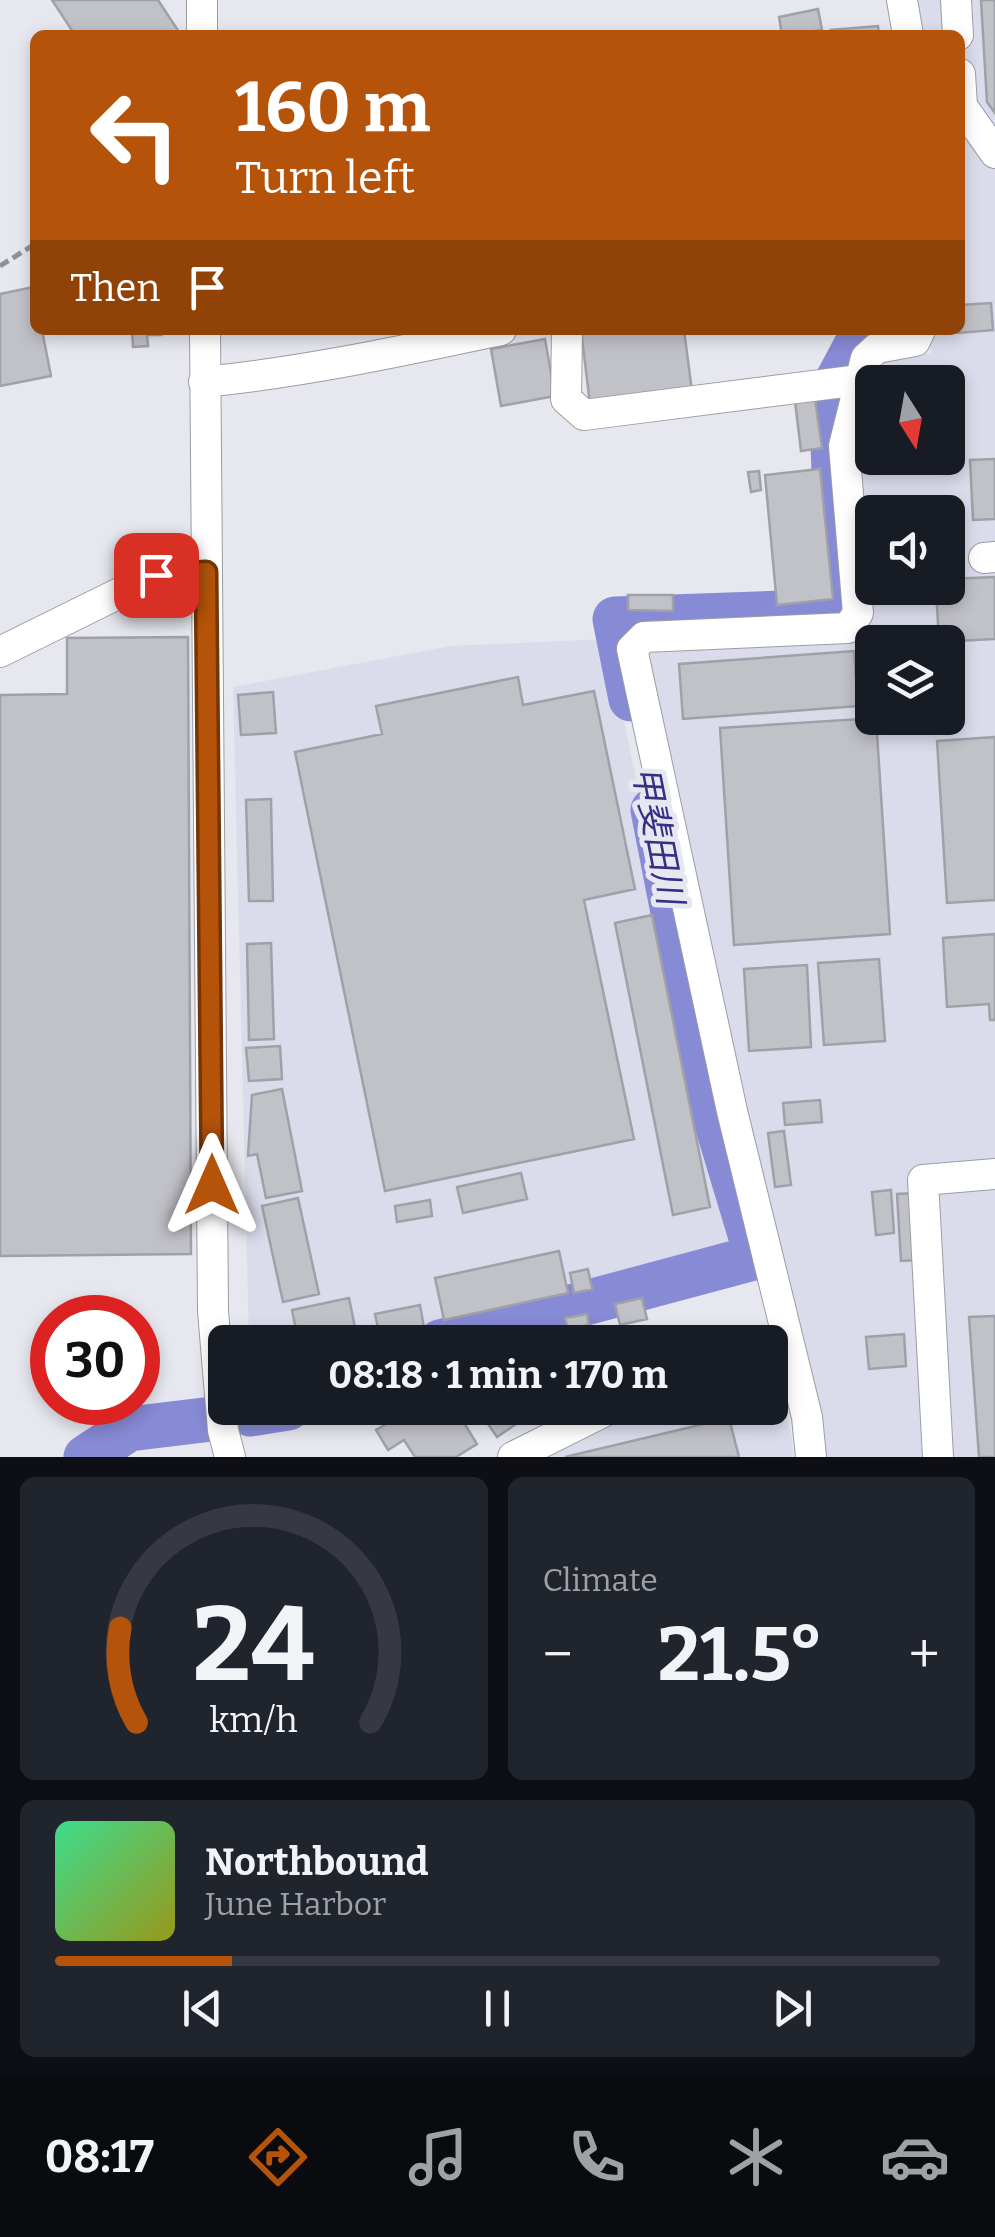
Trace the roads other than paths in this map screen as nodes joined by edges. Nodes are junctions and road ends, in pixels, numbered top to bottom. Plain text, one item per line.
1 (202, 0) edge
2 (902, 0) edge
3 (956, 0) edge
4 (202, 30) edge
5 (907, 30) edge
6 (958, 30) edge
7 (965, 110) edge
8 (995, 154) edge
9 (204, 335) edge
10 (481, 335) edge
11 (567, 335) edge
12 (917, 335) edge
13 (842, 381) junction
14 (204, 382) junction
15 (206, 572) junction
16 (0, 652) edge
17 (995, 1174) edge
18 (775, 1325) edge
19 (788, 1375) edge
20 (577, 1425) edge
21 (230, 1457) edge
22 (513, 1457) edge
23 (811, 1457) edge
24 (938, 1457) edge

1 - 4 street
2 - 5 street
3 - 6 street
7 - 8 street
9 - 14 street
10 - 14 street
11 - 13 street
12 - 13 street
13 - 18 street
14 - 15 street
15 - 16 street
15 - 21 street
17 - 24 street
19 - 23 street
20 - 22 street

